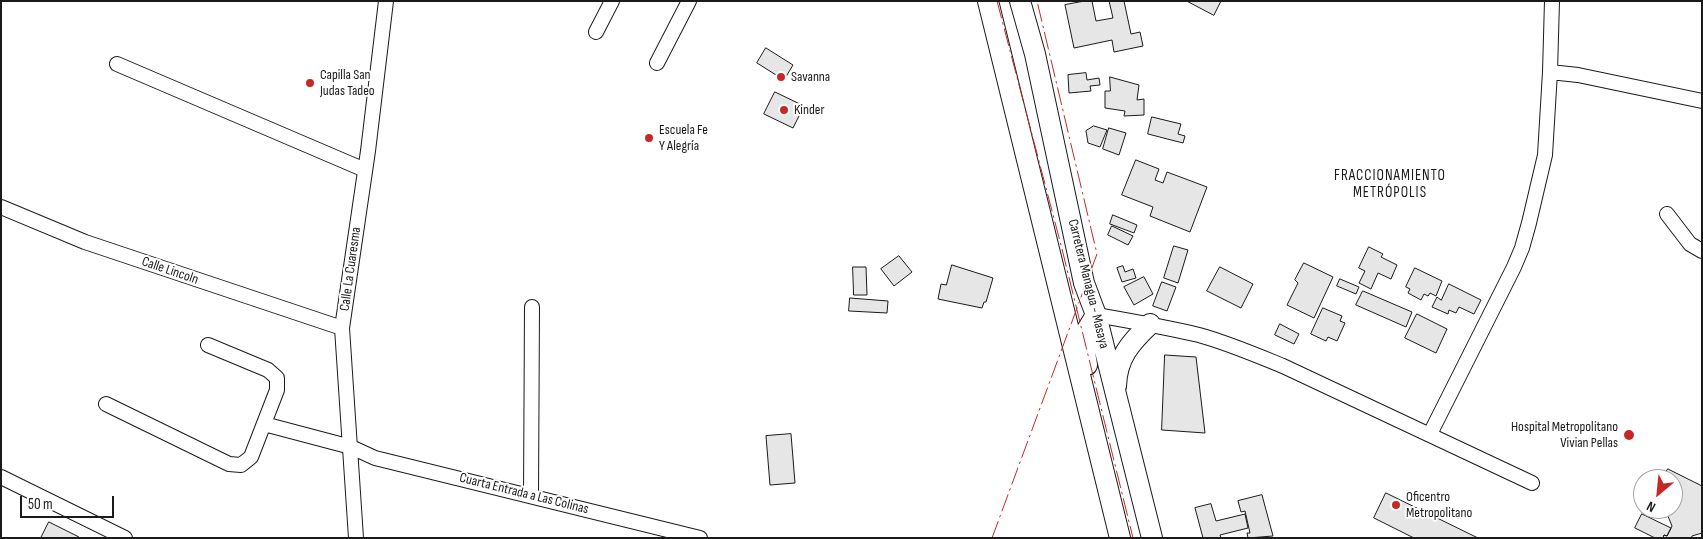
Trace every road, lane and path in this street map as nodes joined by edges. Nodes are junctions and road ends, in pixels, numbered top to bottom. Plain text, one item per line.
1 (386, 1) edge
2 (612, 1) edge
3 (689, 1) edge
4 (1552, 1) edge
5 (1020, 2) edge
6 (990, 8) edge
7 (596, 32) dead end
8 (1035, 54) junction
9 (1001, 59) junction
10 (657, 63) dead end
11 (117, 64) dead end
12 (1550, 72) junction
13 (1702, 101) edge
14 (365, 170) junction
15 (1, 207) edge
16 (1667, 214) dead end
17 (1044, 233) junction
18 (1702, 251) edge
19 (532, 307) dead end
20 (1096, 315) junction
21 (1150, 324) junction
22 (342, 328) junction
23 (208, 345) dead end
24 (1116, 398) junction
25 (106, 404) dead end
26 (264, 424) junction
27 (1093, 426) junction
28 (1430, 434) junction
29 (351, 447) junction
30 (1, 477) edge
31 (1532, 483) dead end
32 (531, 496) junction
33 (125, 538) edge
34 (356, 538) edge
35 (700, 538) edge
36 (1120, 538) edge
37 (1152, 538) edge

1 - 14 street, Calle La Cuaresma
2 - 7 street
3 - 10 street
4 - 12 street
5 - 6 highway
5 - 8 highway, Carretera Managua - Masaya
6 - 9 highway
8 - 9 highway
8 - 20 highway, Carretera Managua - Masaya
9 - 17 highway
11 - 14 street
12 - 13 street
12 - 28 street
14 - 22 street, Calle La Cuaresma
15 - 22 street, Calle Lincoln
16 - 18 street
17 - 20 highway
17 - 27 highway
19 - 32 street
20 - 21 street
20 - 24 highway, Carretera Managua - Masaya
20 - 27 highway
21 - 24 highway
21 - 28 street
22 - 29 street, Calle La Cuaresma
23 - 26 street
24 - 37 highway, Carretera Managua - Masaya
25 - 26 street
26 - 29 street, Cuarta Entrada a Las Colinas
27 - 36 highway
28 - 31 street
29 - 32 street, Cuarta Entrada a Las Colinas
29 - 34 street, Calle La Cuaresma
30 - 33 street
32 - 35 street, Cuarta Entrada a Las Colinas

